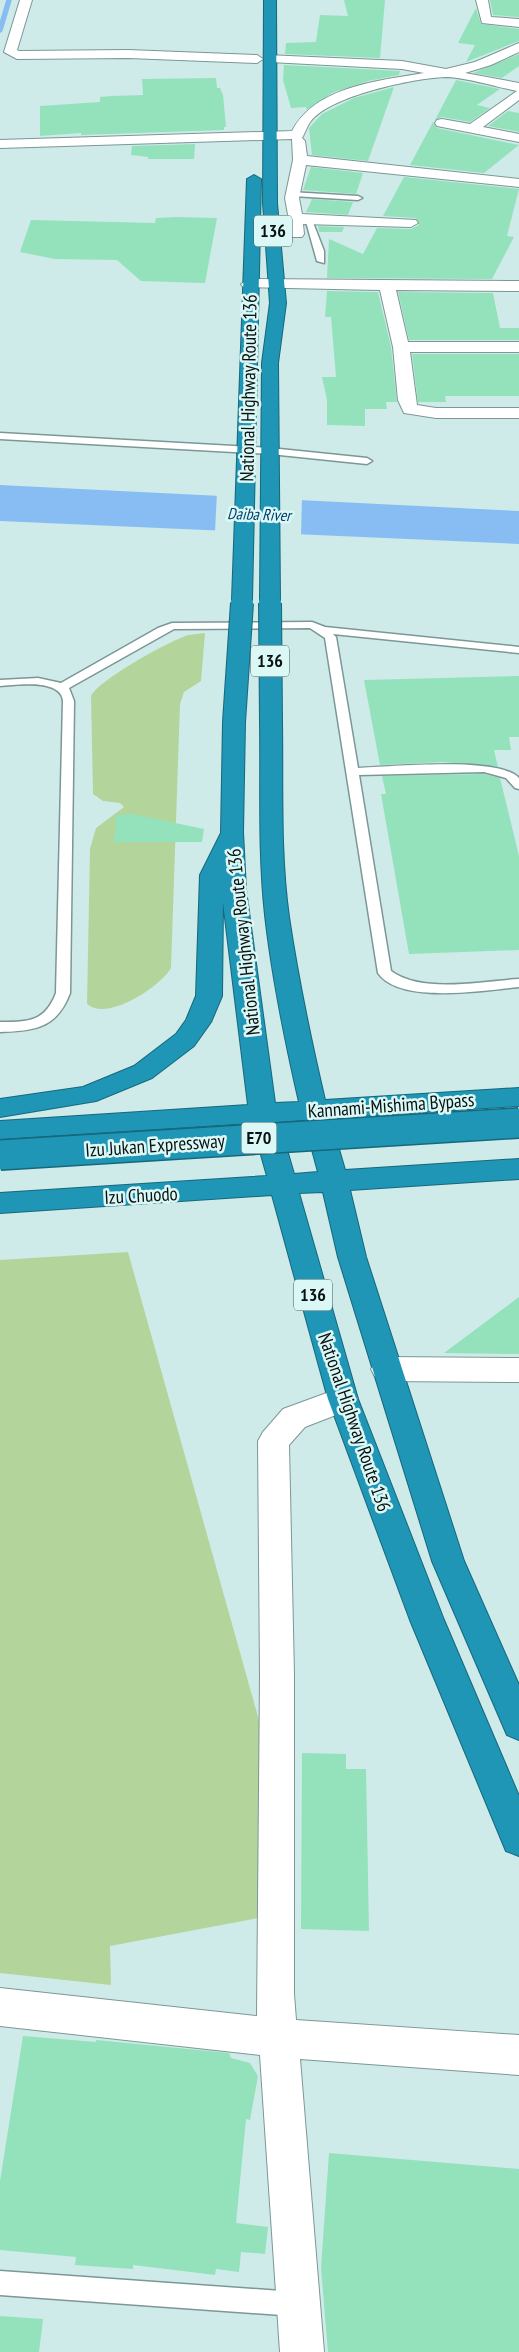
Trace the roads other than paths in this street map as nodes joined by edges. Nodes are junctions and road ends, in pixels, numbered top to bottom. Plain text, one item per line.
1 (26, 0) edge
2 (258, 0) edge
3 (270, 0) edge
4 (482, 0) edge
5 (519, 23) edge
6 (519, 47) edge
7 (264, 58) junction
8 (446, 73) junction
9 (519, 87) edge
10 (519, 94) edge
11 (442, 123) dead end
12 (472, 129) junction
13 (263, 135) junction
14 (297, 135) junction
15 (519, 138) edge
16 (0, 144) edge
17 (300, 160) junction
18 (519, 183) edge
19 (293, 194) junction
20 (358, 198) dead end
21 (301, 219) junction
22 (411, 223) dead end
23 (297, 235) dead end
24 (321, 261) dead end
25 (250, 284) junction
26 (277, 285) junction
27 (519, 286) edge
28 (386, 287) junction
29 (401, 347) junction
30 (519, 347) edge
31 (519, 412) edge
32 (0, 436) edge
33 (247, 456) junction
34 (270, 456) junction
35 (367, 461) dead end
36 (323, 630) junction
37 (519, 650) edge
38 (0, 683) edge
39 (61, 688) junction
40 (352, 772) junction
41 (515, 773) edge
42 (519, 785) edge
43 (232, 832) junction
44 (519, 983) edge
45 (0, 1027) edge
46 (519, 1096) edge
47 (0, 1108) edge
48 (314, 1109) junction
49 (263, 1114) junction
50 (519, 1123) edge
51 (0, 1130) edge
52 (0, 1155) edge
53 (519, 1169) edge
54 (334, 1181) junction
55 (282, 1186) junction
56 (0, 1203) edge
57 (386, 1369) junction
58 (519, 1370) edge
59 (343, 1398) junction
60 (519, 1724) edge
61 (519, 1839) edge
62 (0, 2007) edge
63 (278, 2038) junction
64 (519, 2055) edge
65 (0, 2283) edge
66 (298, 2304) junction
67 (302, 2352) edge

1 - 7 street
2 - 7 highway, National Highway Route 136 / 136
3 - 7 highway, National Highway Route 136 / 136
4 - 5 street
6 - 8 street
7 - 8 street
7 - 13 highway, National Highway Route 136 / 136
8 - 9 street
8 - 14 street
10 - 12 street
11 - 12 street
12 - 15 street
13 - 14 street
13 - 16 street
13 - 25 highway, National Highway Route 136 / 136
13 - 26 highway, National Highway Route 136 / 136
14 - 17 street
17 - 18 street
17 - 19 street
19 - 20 lane
19 - 21 street
21 - 22 street
21 - 23 street
21 - 24 lane
25 - 26 street
25 - 33 highway, National Highway Route 136 / 136
26 - 28 street
26 - 34 highway, National Highway Route 136 / 136
27 - 28 street
28 - 29 street
29 - 30 street
29 - 31 street
32 - 33 lane
33 - 34 lane
33 - 43 highway, National Highway Route 136 / 136, bridge
34 - 35 lane
34 - 48 highway, National Highway Route 136 / 136, bridge
36 - 37 lane
36 - 39 lane
36 - 40 lane
38 - 39 lane
39 - 45 lane
40 - 41 lane
40 - 44 lane
41 - 42 lane
43 - 47 highway
43 - 49 highway, National Highway Route 136 / 136
46 - 48 highway, Kannami-Mishima Bypass
48 - 49 highway, Kannami-Mishima Bypass
48 - 54 highway, National Highway Route 136 / 136
49 - 51 highway
49 - 55 highway, National Highway Route 136 / 136
50 - 52 highway, Izu Jukan Expressway / E70, bridge
53 - 54 highway
54 - 55 highway
54 - 57 highway, National Highway Route 136 / 136
55 - 56 highway, Izu Chuodo
55 - 59 highway, National Highway Route 136 / 136
57 - 58 street
57 - 60 highway, National Highway Route 136 / 136
59 - 61 highway, National Highway Route 136 / 136
59 - 63 street
62 - 63 street
63 - 64 street
63 - 66 street
65 - 66 lane
66 - 67 street

